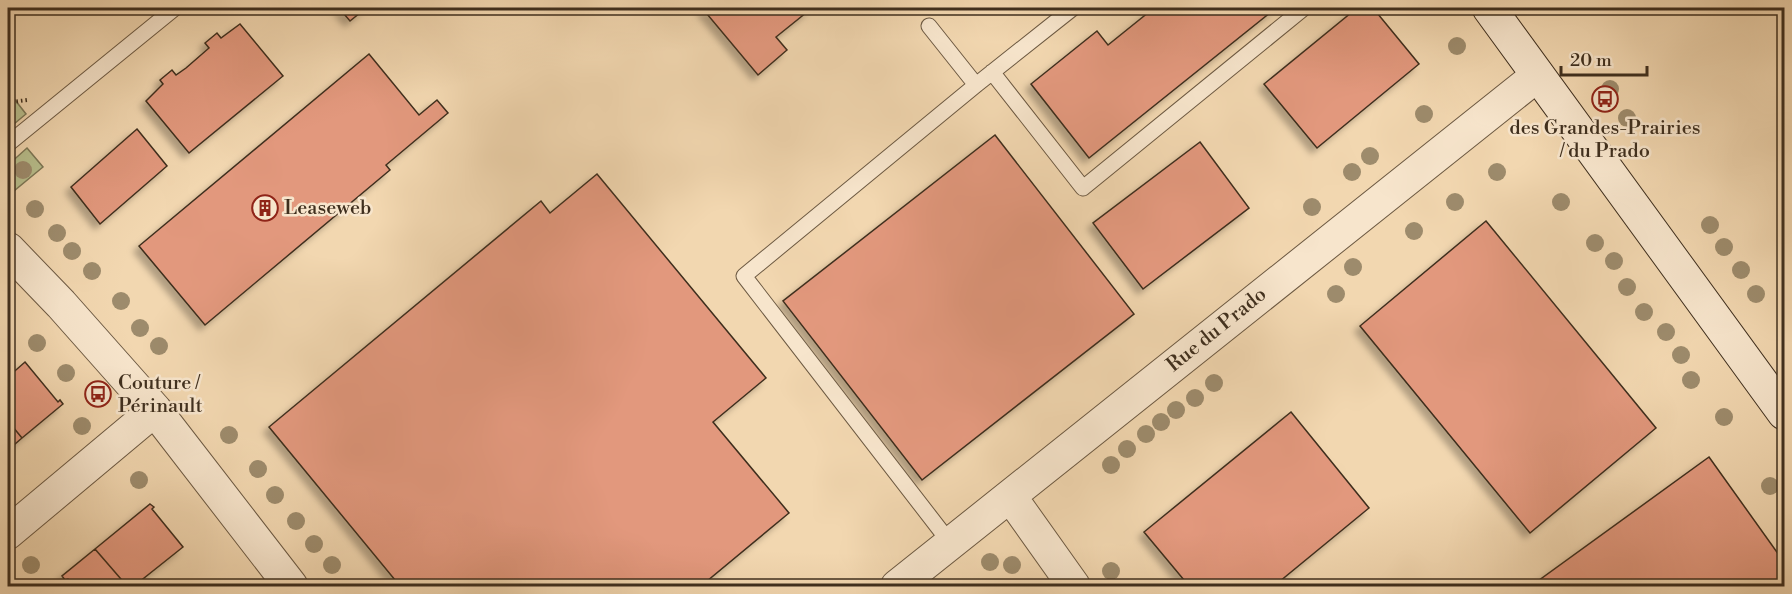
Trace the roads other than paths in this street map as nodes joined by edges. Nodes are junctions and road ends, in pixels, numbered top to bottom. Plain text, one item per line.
1 (175, 8) edge
2 (1073, 8) edge
3 (1304, 8) edge
4 (1489, 8) edge
5 (929, 26) dead end
6 (992, 72) junction
7 (1538, 75) junction
8 (976, 85) junction
9 (8, 144) edge
10 (8, 249) edge
11 (155, 410) junction
12 (1785, 413) edge
13 (1010, 496) junction
14 (8, 533) edge
15 (951, 544) junction
16 (291, 586) edge
17 (897, 586) edge
18 (1074, 586) edge

1 - 9 lane
2 - 6 lane
3 - 6 lane
4 - 7 main road
5 - 8 lane
6 - 8 lane
7 - 12 main road
7 - 13 street, Rue du Prado
8 - 15 lane
10 - 11 main road
11 - 14 street
11 - 16 main road
13 - 15 street, Rue du Prado
13 - 18 street
15 - 17 street, Rue du Prado

